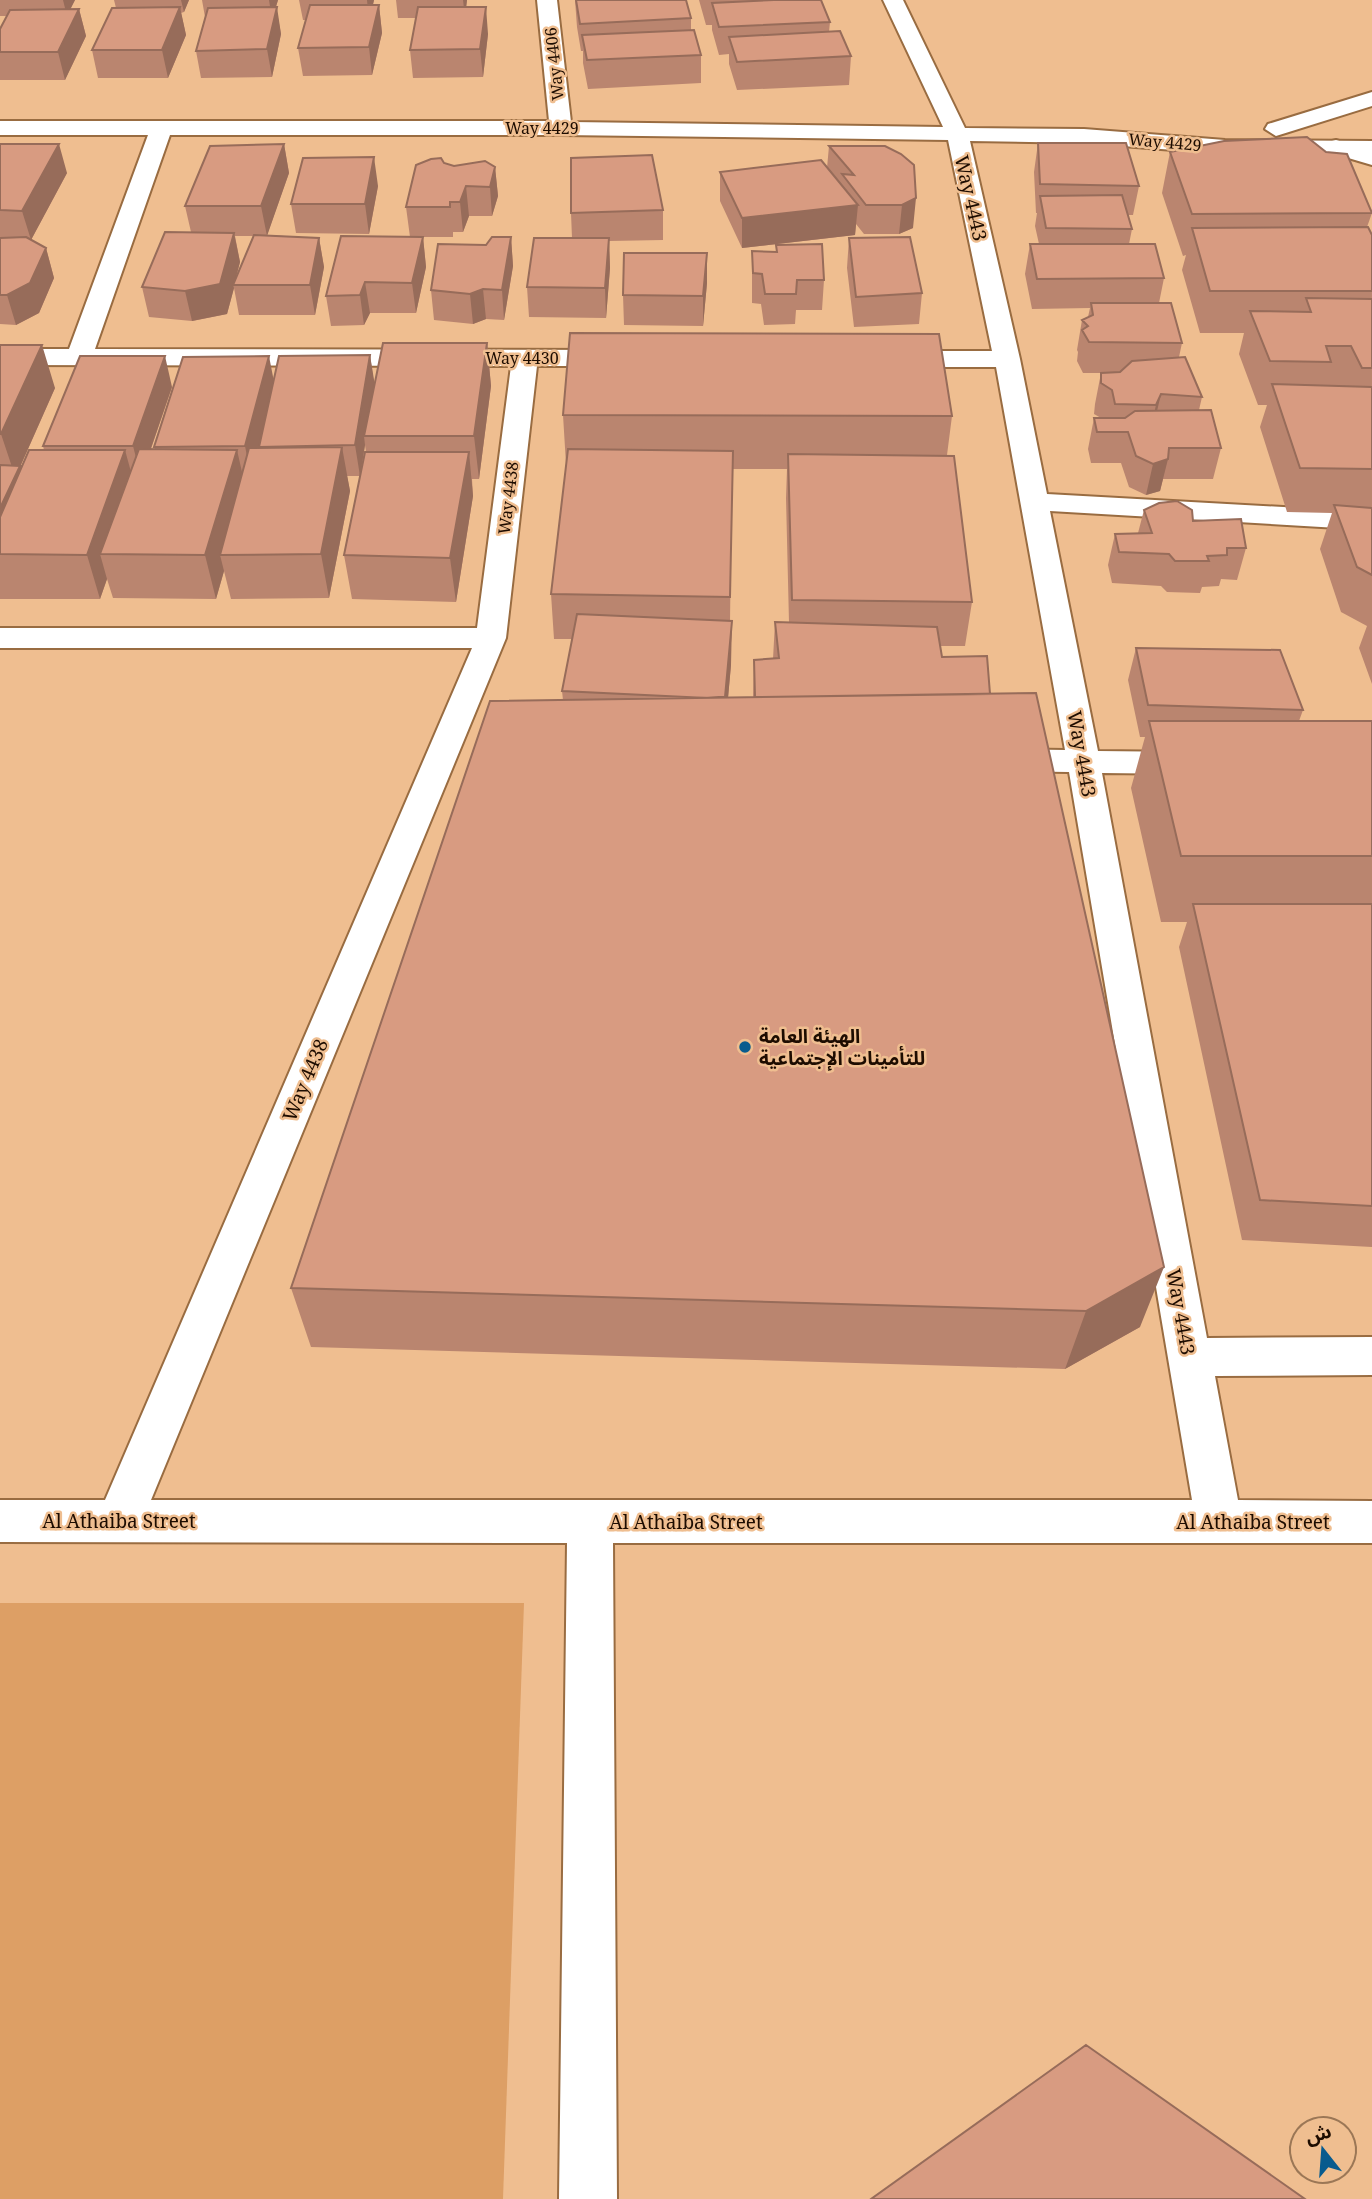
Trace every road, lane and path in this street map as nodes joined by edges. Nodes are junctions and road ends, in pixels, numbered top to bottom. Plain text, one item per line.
1 (547, 0) edge
2 (893, 0) edge
3 (1372, 98) edge
4 (0, 128) edge
5 (162, 128) junction
6 (561, 128) junction
7 (1276, 128) junction
8 (1372, 128) edge
9 (957, 133) junction
10 (1084, 136) junction
11 (1336, 147) junction
12 (1372, 148) edge
13 (1372, 158) edge
14 (0, 357) edge
15 (79, 357) junction
16 (525, 358) junction
17 (649, 358) edge
18 (869, 358) edge
19 (1007, 359) junction
20 (1033, 502) junction
21 (1372, 521) edge
22 (0, 638) edge
23 (491, 639) junction
24 (972, 760) edge
25 (1083, 761) junction
26 (1221, 763) edge
27 (1372, 1356) edge
28 (1189, 1357) junction
29 (0, 1521) edge
30 (119, 1521) junction
31 (590, 1522) junction
32 (1219, 1522) junction
33 (1372, 1522) edge
34 (587, 2199) edge

1 - 6 street, Way 4406
2 - 9 street, Way 4443
3 - 7 street
4 - 5 street, Way 4429
5 - 6 street, Way 4429
5 - 15 street
6 - 9 street, Way 4429
7 - 8 street, Way 4429
7 - 10 street, Way 4429
9 - 10 street, Way 4429
9 - 19 street, Way 4443
10 - 11 street, Way 4429
11 - 12 street, Way 4429
11 - 13 street
14 - 15 street, Way 4430
15 - 16 street, Way 4430
16 - 17 street, Way 4430
16 - 23 street, Way 4438
18 - 19 street
19 - 20 street, Way 4443
20 - 21 street
20 - 25 street, Way 4443
22 - 23 street
23 - 30 street, Way 4438
24 - 25 street
25 - 26 street
25 - 28 street, Way 4443
27 - 28 street
28 - 32 street, Way 4443
29 - 30 street, Al Athaiba Street
30 - 31 street, Al Athaiba Street
31 - 32 street, Al Athaiba Street
31 - 34 street
32 - 33 street, Al Athaiba Street

